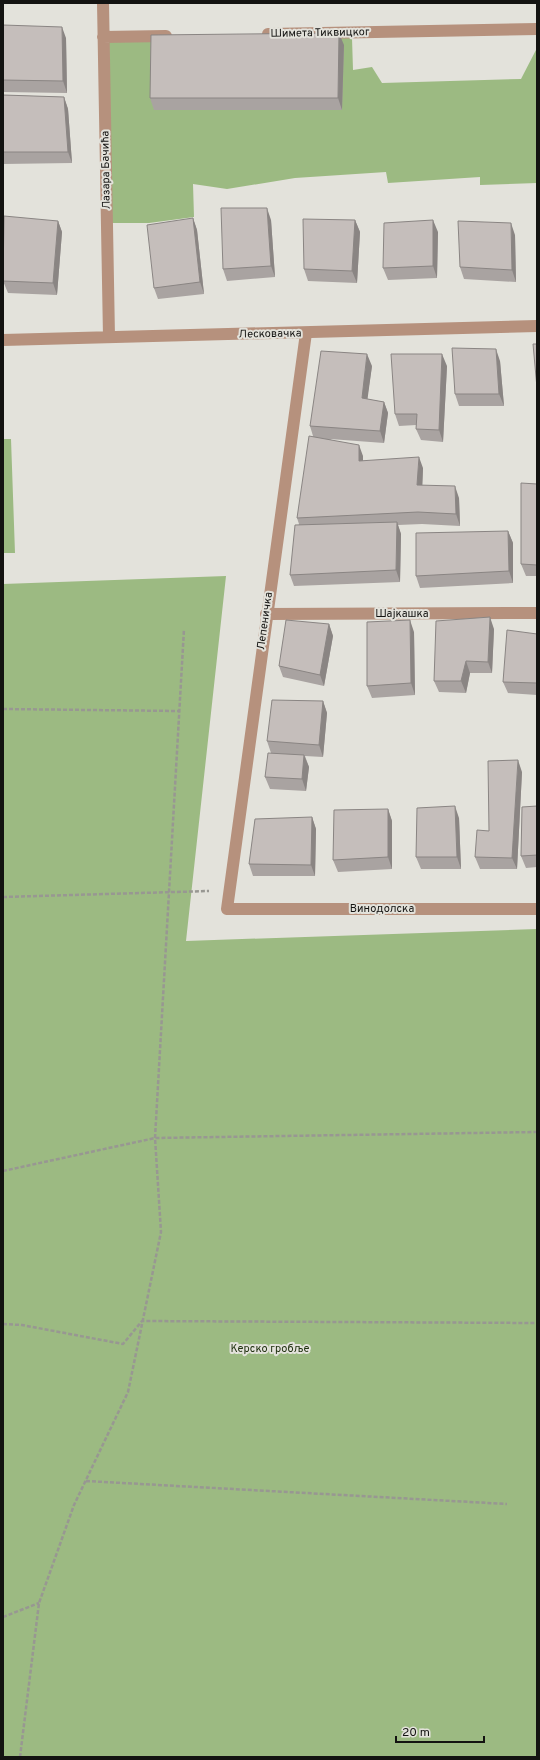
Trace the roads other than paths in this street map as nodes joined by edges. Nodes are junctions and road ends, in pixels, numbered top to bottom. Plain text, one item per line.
1 (103, 3) edge
2 (537, 29) edge
3 (259, 34) edge
4 (175, 36) edge
5 (103, 37) junction
6 (537, 326) edge
7 (306, 333) junction
8 (109, 337) junction
9 (3, 340) edge
10 (537, 613) edge
11 (266, 614) junction
12 (227, 909) joint
13 (537, 909) edge

1 - 5 street, Лазара Бачића
2 - 3 street, Шимета Тиквицког
4 - 5 street
5 - 8 street, Лазара Бачића
6 - 7 street, Лесковачка
7 - 8 street, Лесковачка
7 - 11 street, Лепеничка
8 - 9 street, Лесковачка
10 - 11 street, Шајкашка
11 - 12 street, Лепеничка
12 - 13 street, Винодолска

